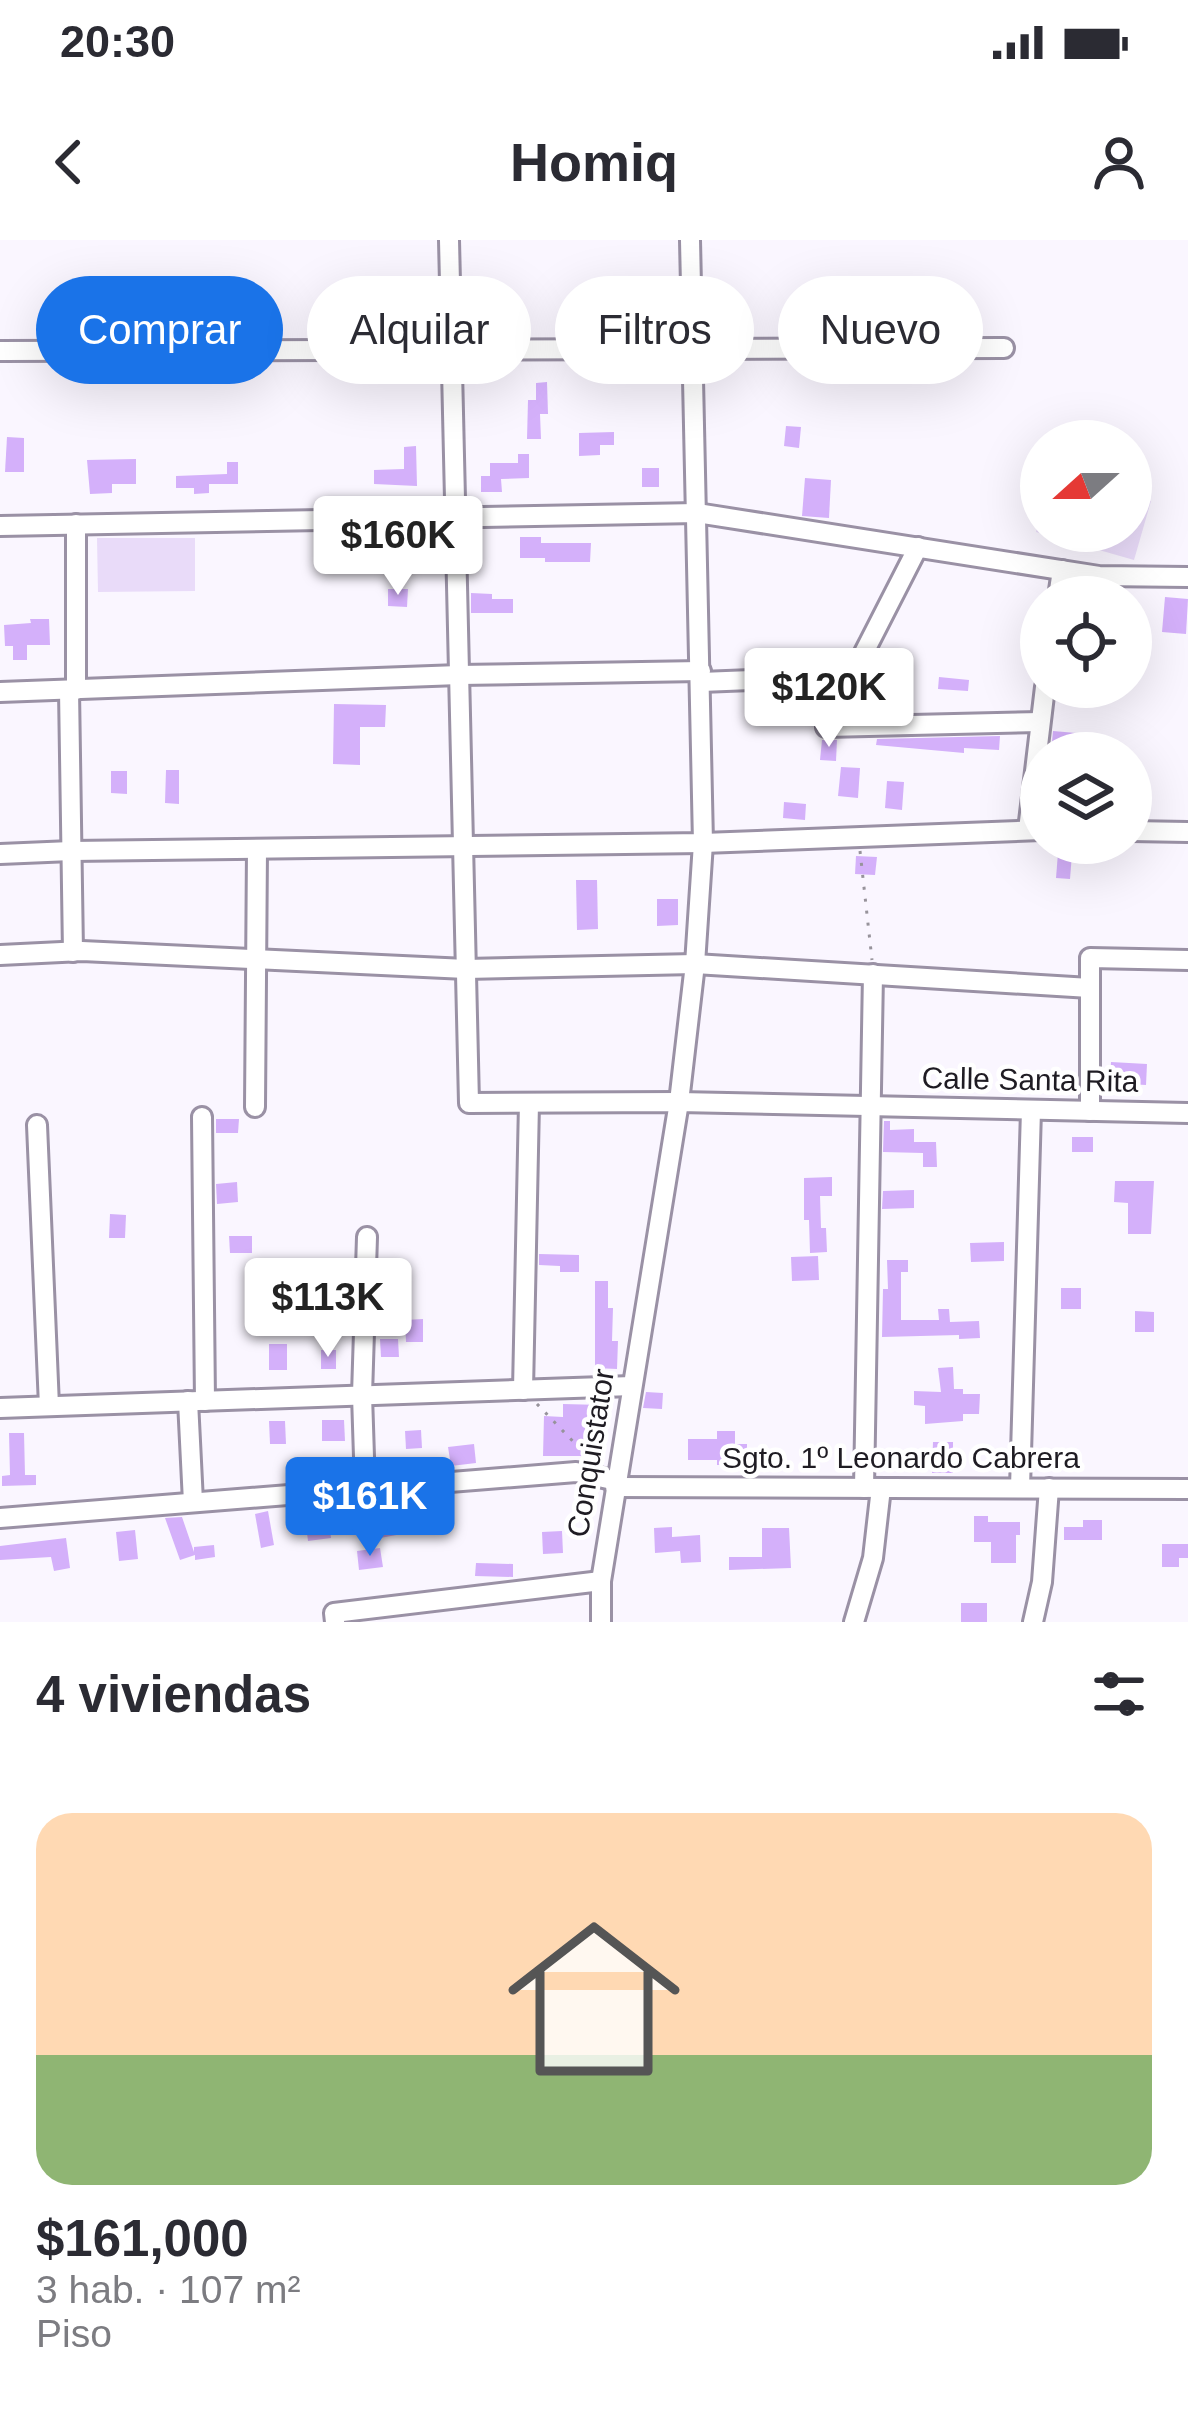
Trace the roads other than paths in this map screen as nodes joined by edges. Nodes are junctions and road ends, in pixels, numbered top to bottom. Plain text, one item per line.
1 (449, 240) edge
2 (690, 240) edge
3 (450, 276) edge
4 (691, 276) edge
5 (1004, 348) dead end
6 (754, 349) edge
7 (307, 350) edge
8 (0, 351) edge
9 (453, 384) edge
10 (693, 384) edge
11 (697, 513) junction
12 (455, 517) junction
13 (76, 524) junction
14 (0, 526) edge
15 (918, 547) junction
16 (1062, 570) junction
17 (1061, 576) edge
18 (1188, 577) edge
19 (459, 675) junction
20 (701, 676) junction
21 (852, 676) junction
22 (72, 690) junction
23 (0, 692) edge
24 (1042, 708) edge
25 (1040, 722) junction
26 (1039, 732) edge
27 (1020, 831) edge
28 (1152, 831) edge
29 (1188, 832) edge
30 (703, 843) junction
31 (464, 846) junction
32 (257, 849) junction
33 (71, 851) junction
34 (0, 854) edge
35 (78, 952) junction
36 (0, 955) edge
37 (256, 959) junction
38 (1188, 960) edge
39 (695, 964) junction
40 (466, 969) junction
41 (873, 974) junction
42 (1090, 988) junction
43 (679, 1102) junction
44 (529, 1103) junction
45 (255, 1107) dead end
46 (872, 1107) junction
47 (1030, 1110) junction
48 (1090, 1111) junction
49 (1188, 1113) edge
50 (202, 1117) dead end
51 (38, 1125) dead end
52 (367, 1237) dead end
53 (632, 1386) junction
54 (523, 1390) junction
55 (362, 1395) junction
56 (196, 1401) junction
57 (49, 1406) junction
58 (0, 1408) edge
59 (1188, 1475) edge
60 (616, 1484) junction
61 (365, 1488) junction
62 (872, 1488) junction
63 (1020, 1488) junction
64 (1049, 1488) junction
65 (1188, 1489) edge
66 (193, 1502) junction
67 (0, 1518) edge
68 (601, 1581) junction
69 (334, 1617) edge
70 (601, 1622) edge
71 (854, 1622) edge
72 (1033, 1622) edge

1 - 3 street
2 - 4 street, Conquistator
5 - 6 street
7 - 8 street
9 - 12 street
10 - 11 street, Conquistator
11 - 12 street
11 - 15 street
11 - 20 street, Conquistator
12 - 13 street
12 - 19 street
13 - 14 street
13 - 22 street
15 - 16 street
15 - 21 street
16 - 17 street
16 - 18 street
19 - 20 street
19 - 22 street
19 - 31 street
20 - 21 street
20 - 30 street, Conquistator
21 - 25 street
22 - 23 street
22 - 33 street
24 - 25 street
25 - 26 street
27 - 30 street
28 - 29 street
30 - 31 street
30 - 39 street, Conquistator
31 - 32 street
31 - 40 street
32 - 33 street
32 - 37 street
33 - 34 street
33 - 35 street
35 - 36 street
35 - 37 street
37 - 40 street
37 - 45 street
38 - 42 street
39 - 40 street
39 - 41 street
39 - 43 street, Conquistator
40 - 44 street, Calle Santa Rita
41 - 42 street
41 - 46 street
42 - 48 street
43 - 44 street, Calle Santa Rita
43 - 46 street, Calle Santa Rita
43 - 53 street, Conquistator
44 - 54 street
46 - 47 street, Calle Santa Rita
46 - 62 street
47 - 48 street, Calle Santa Rita
47 - 63 street
48 - 49 street, Calle Santa Rita
50 - 56 street
51 - 57 street
52 - 55 street
53 - 54 street
53 - 60 street, Conquistator
54 - 55 street
55 - 56 street
55 - 61 street
56 - 57 street
56 - 66 street
57 - 58 street
59 - 65 street
60 - 61 street, Sgto. 1º Leonardo Cabrera
60 - 62 street, Sgto. 1º Leonardo Cabrera
60 - 68 street, Conquistator
61 - 66 street, Sgto. 1º Leonardo Cabrera
62 - 63 street, Sgto. 1º Leonardo Cabrera
62 - 71 street
63 - 64 street, Sgto. 1º Leonardo Cabrera
64 - 65 street, Sgto. 1º Leonardo Cabrera
64 - 72 street
66 - 67 street, Sgto. 1º Leonardo Cabrera
68 - 69 street
68 - 70 street, Conquistator

